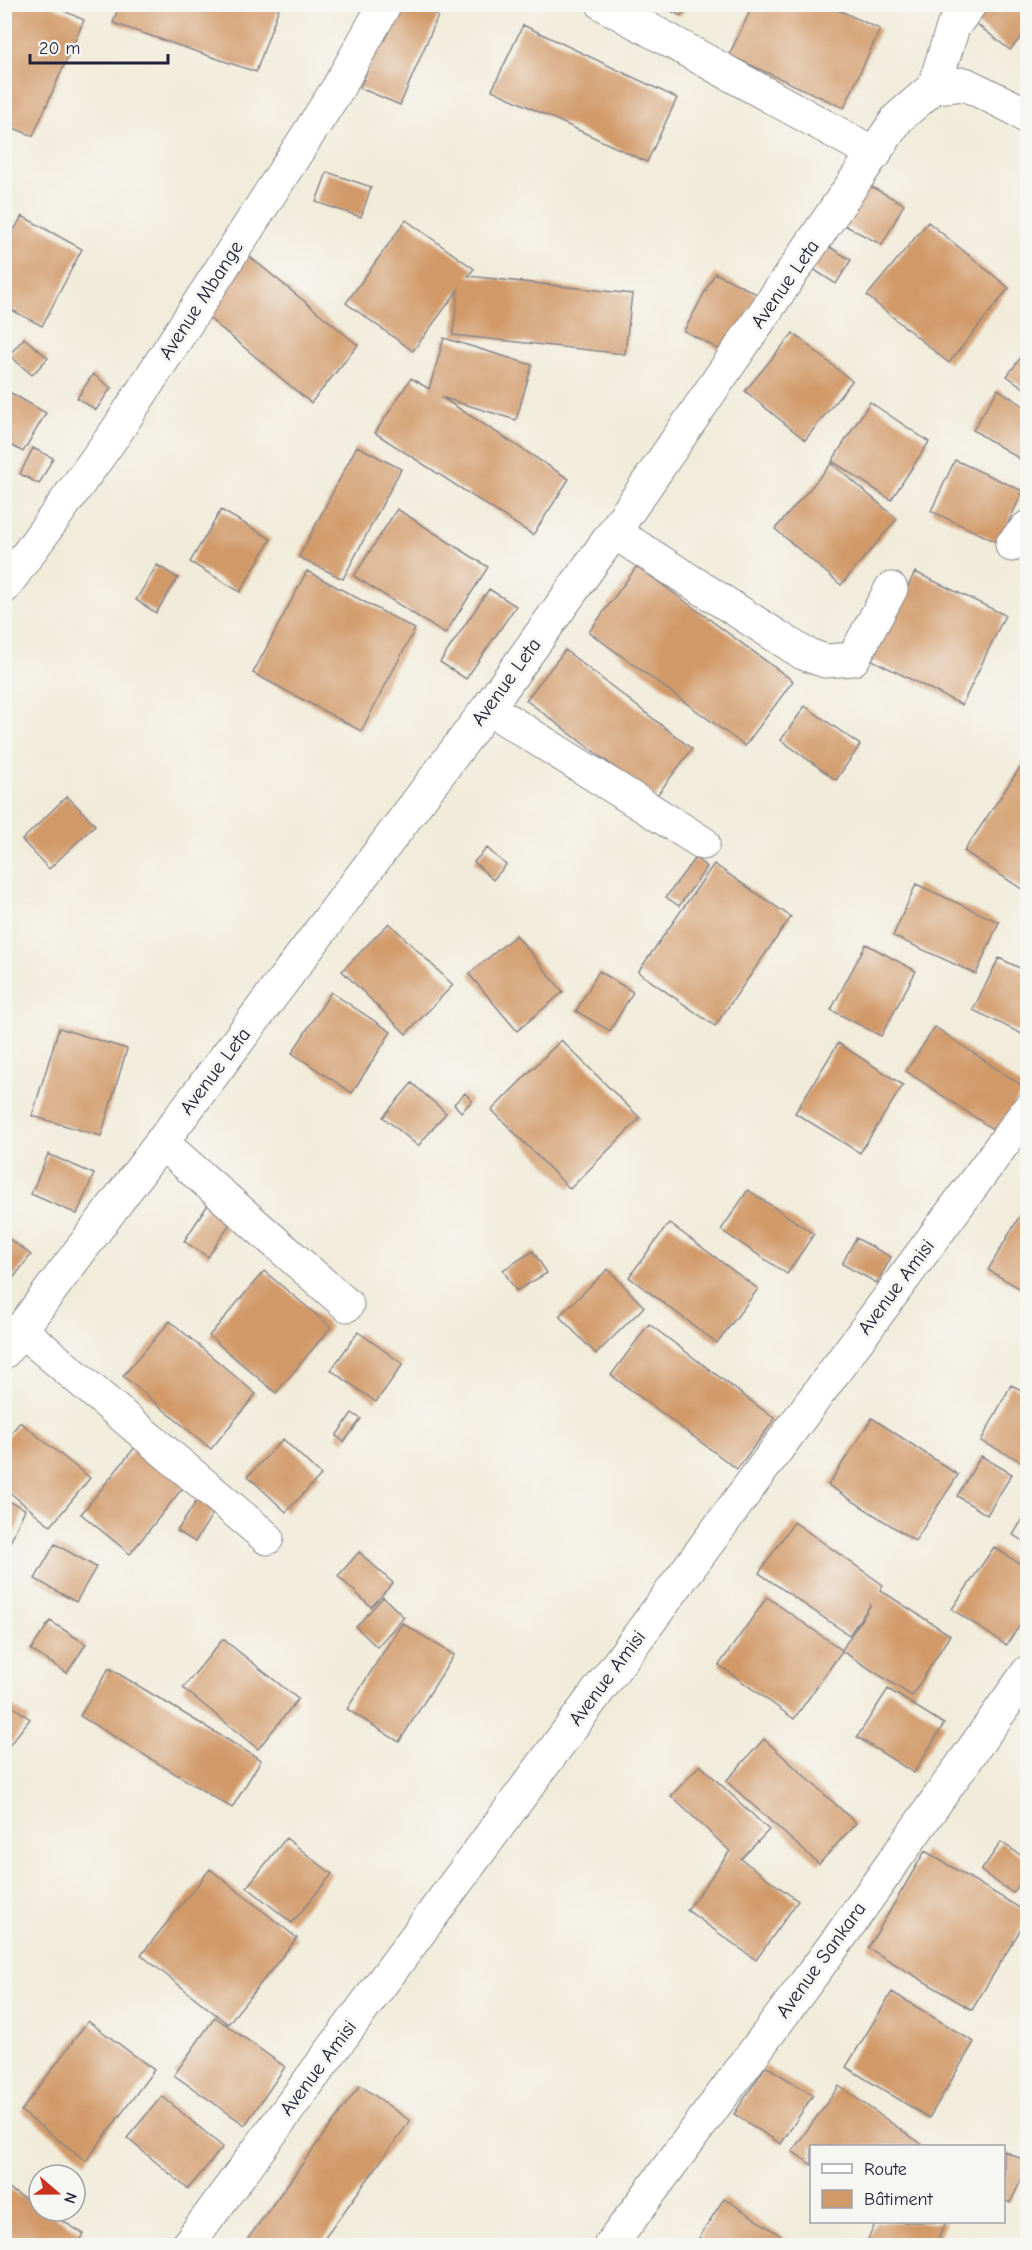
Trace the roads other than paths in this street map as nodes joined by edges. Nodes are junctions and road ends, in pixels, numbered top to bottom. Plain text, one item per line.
1 (384, 4) edge
2 (603, 4) edge
3 (970, 4) edge
4 (934, 87) junction
5 (1028, 118) edge
6 (875, 154) junction
7 (614, 532) junction
8 (4, 587) edge
9 (891, 589) dead end
10 (488, 708) junction
11 (703, 843) dead end
12 (1028, 1110) edge
13 (161, 1142) junction
14 (347, 1305) dead end
15 (13, 1341) edge
16 (267, 1538) dead end
17 (1028, 1672) edge
18 (187, 2246) edge
19 (610, 2246) edge

1 - 8 street, Avenue Mbange
2 - 6 street
3 - 4 street
4 - 5 street
4 - 6 street, Avenue Leta
6 - 7 street, Avenue Leta
7 - 9 street
7 - 10 street, Avenue Leta
10 - 11 street
10 - 13 street, Avenue Leta
12 - 18 street, Avenue Amisi
13 - 14 street
13 - 15 street, Avenue Leta
15 - 16 street
17 - 19 street, Avenue Sankara

